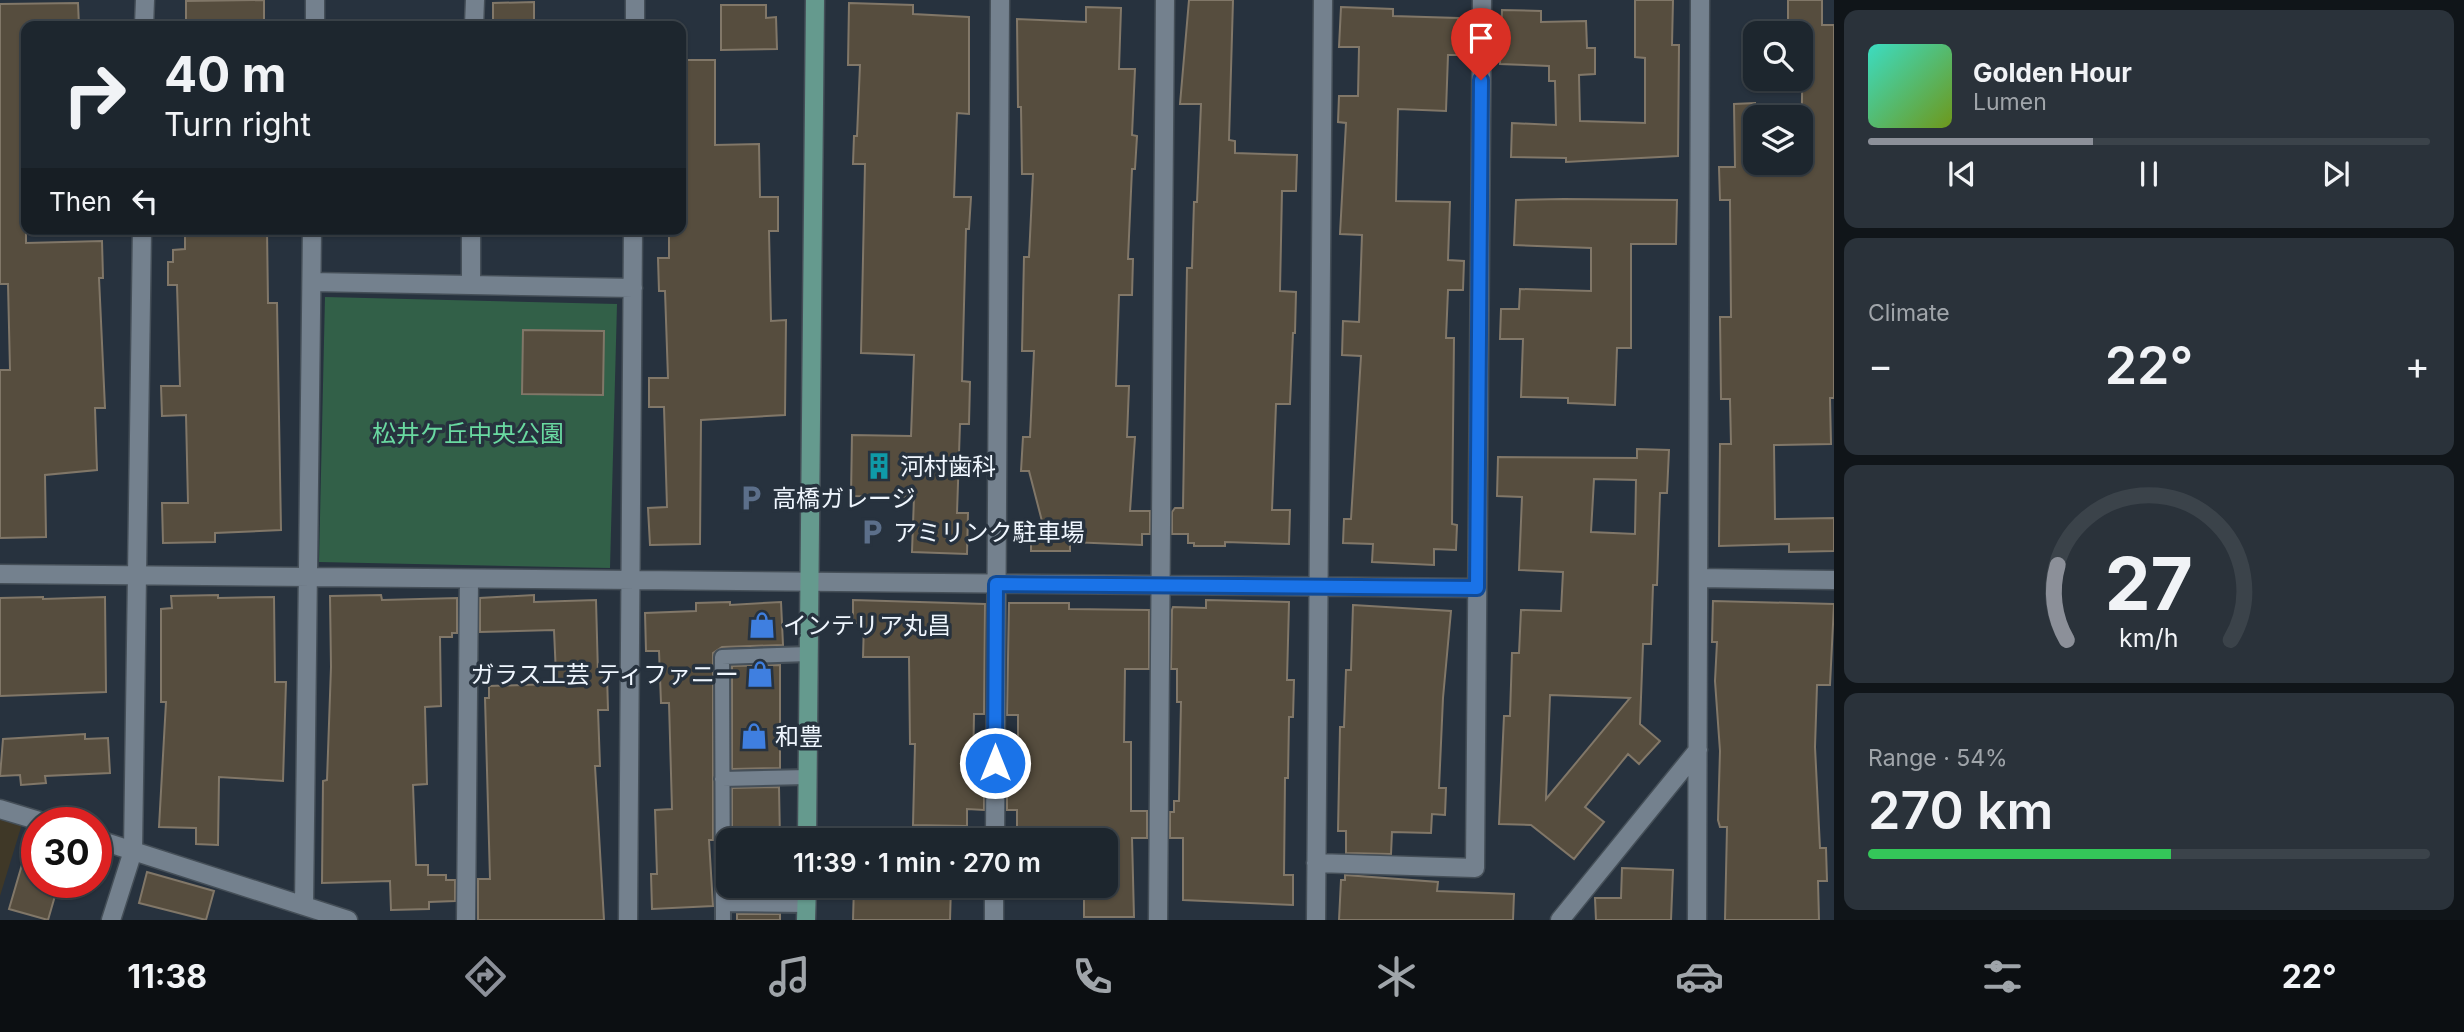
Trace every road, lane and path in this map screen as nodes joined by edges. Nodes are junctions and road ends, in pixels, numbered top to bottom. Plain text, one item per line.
1 (145, 0) edge
2 (315, 0) edge
3 (475, 0) edge
4 (635, 0) edge
5 (816, 0) edge
6 (1000, 0) edge
7 (1165, 0) edge
8 (1323, 0) edge
9 (1482, 0) edge
10 (1700, 0) edge
11 (144, 21) edge
12 (315, 21) edge
13 (474, 21) edge
14 (635, 21) edge
15 (142, 235) edge
16 (312, 235) edge
17 (471, 235) edge
18 (634, 235) edge
19 (312, 282) junction
20 (471, 284) junction
21 (633, 288) junction
22 (0, 575) edge
23 (138, 576) junction
24 (308, 577) junction
25 (1699, 578) junction
26 (469, 579) junction
27 (631, 580) junction
28 (1834, 580) edge
29 (810, 582) junction
30 (996, 584) junction
31 (1160, 585) junction
32 (1319, 587) junction
33 (1477, 588) junction
34 (809, 654) junction
35 (1698, 750) junction
36 (808, 777) junction
37 (722, 779) junction
38 (0, 809) edge
39 (21, 815) edge
40 (807, 828) edge
41 (995, 828) edge
42 (112, 844) edge
43 (133, 851) junction
44 (1316, 863) junction
45 (994, 898) edge
46 (723, 904) junction
47 (304, 906) junction
48 (806, 912) edge
49 (111, 920) edge
50 (348, 920) edge
51 (466, 920) edge
52 (628, 920) edge
53 (723, 920) edge
54 (994, 920) edge
55 (1158, 920) edge
56 (1316, 920) edge
57 (1560, 920) edge
58 (1697, 920) edge

1 - 11 street
2 - 12 street
3 - 13 street
4 - 14 street
5 - 29 street
6 - 30 street
7 - 31 street
8 - 32 street
9 - 33 street
10 - 25 street
15 - 23 street
16 - 19 street
17 - 20 street
18 - 21 street
19 - 20 street
19 - 24 street
20 - 21 street
21 - 27 street
22 - 23 street
23 - 24 street
23 - 43 street
24 - 26 street
24 - 47 street
25 - 28 street
25 - 35 street
26 - 27 street
26 - 51 street
27 - 29 street
27 - 52 street
29 - 30 street
29 - 34 street
30 - 31 street
30 - 41 street
31 - 32 street
31 - 55 street
32 - 33 street
32 - 44 street
33 - 44 street
34 - 36 street
34 - 37 lane
35 - 57 street
35 - 58 street
36 - 37 lane
36 - 40 street
37 - 46 lane
38 - 39 street
42 - 43 street
43 - 47 street
43 - 49 street
44 - 56 street
45 - 54 street
46 - 48 lane
46 - 53 lane
47 - 50 street

